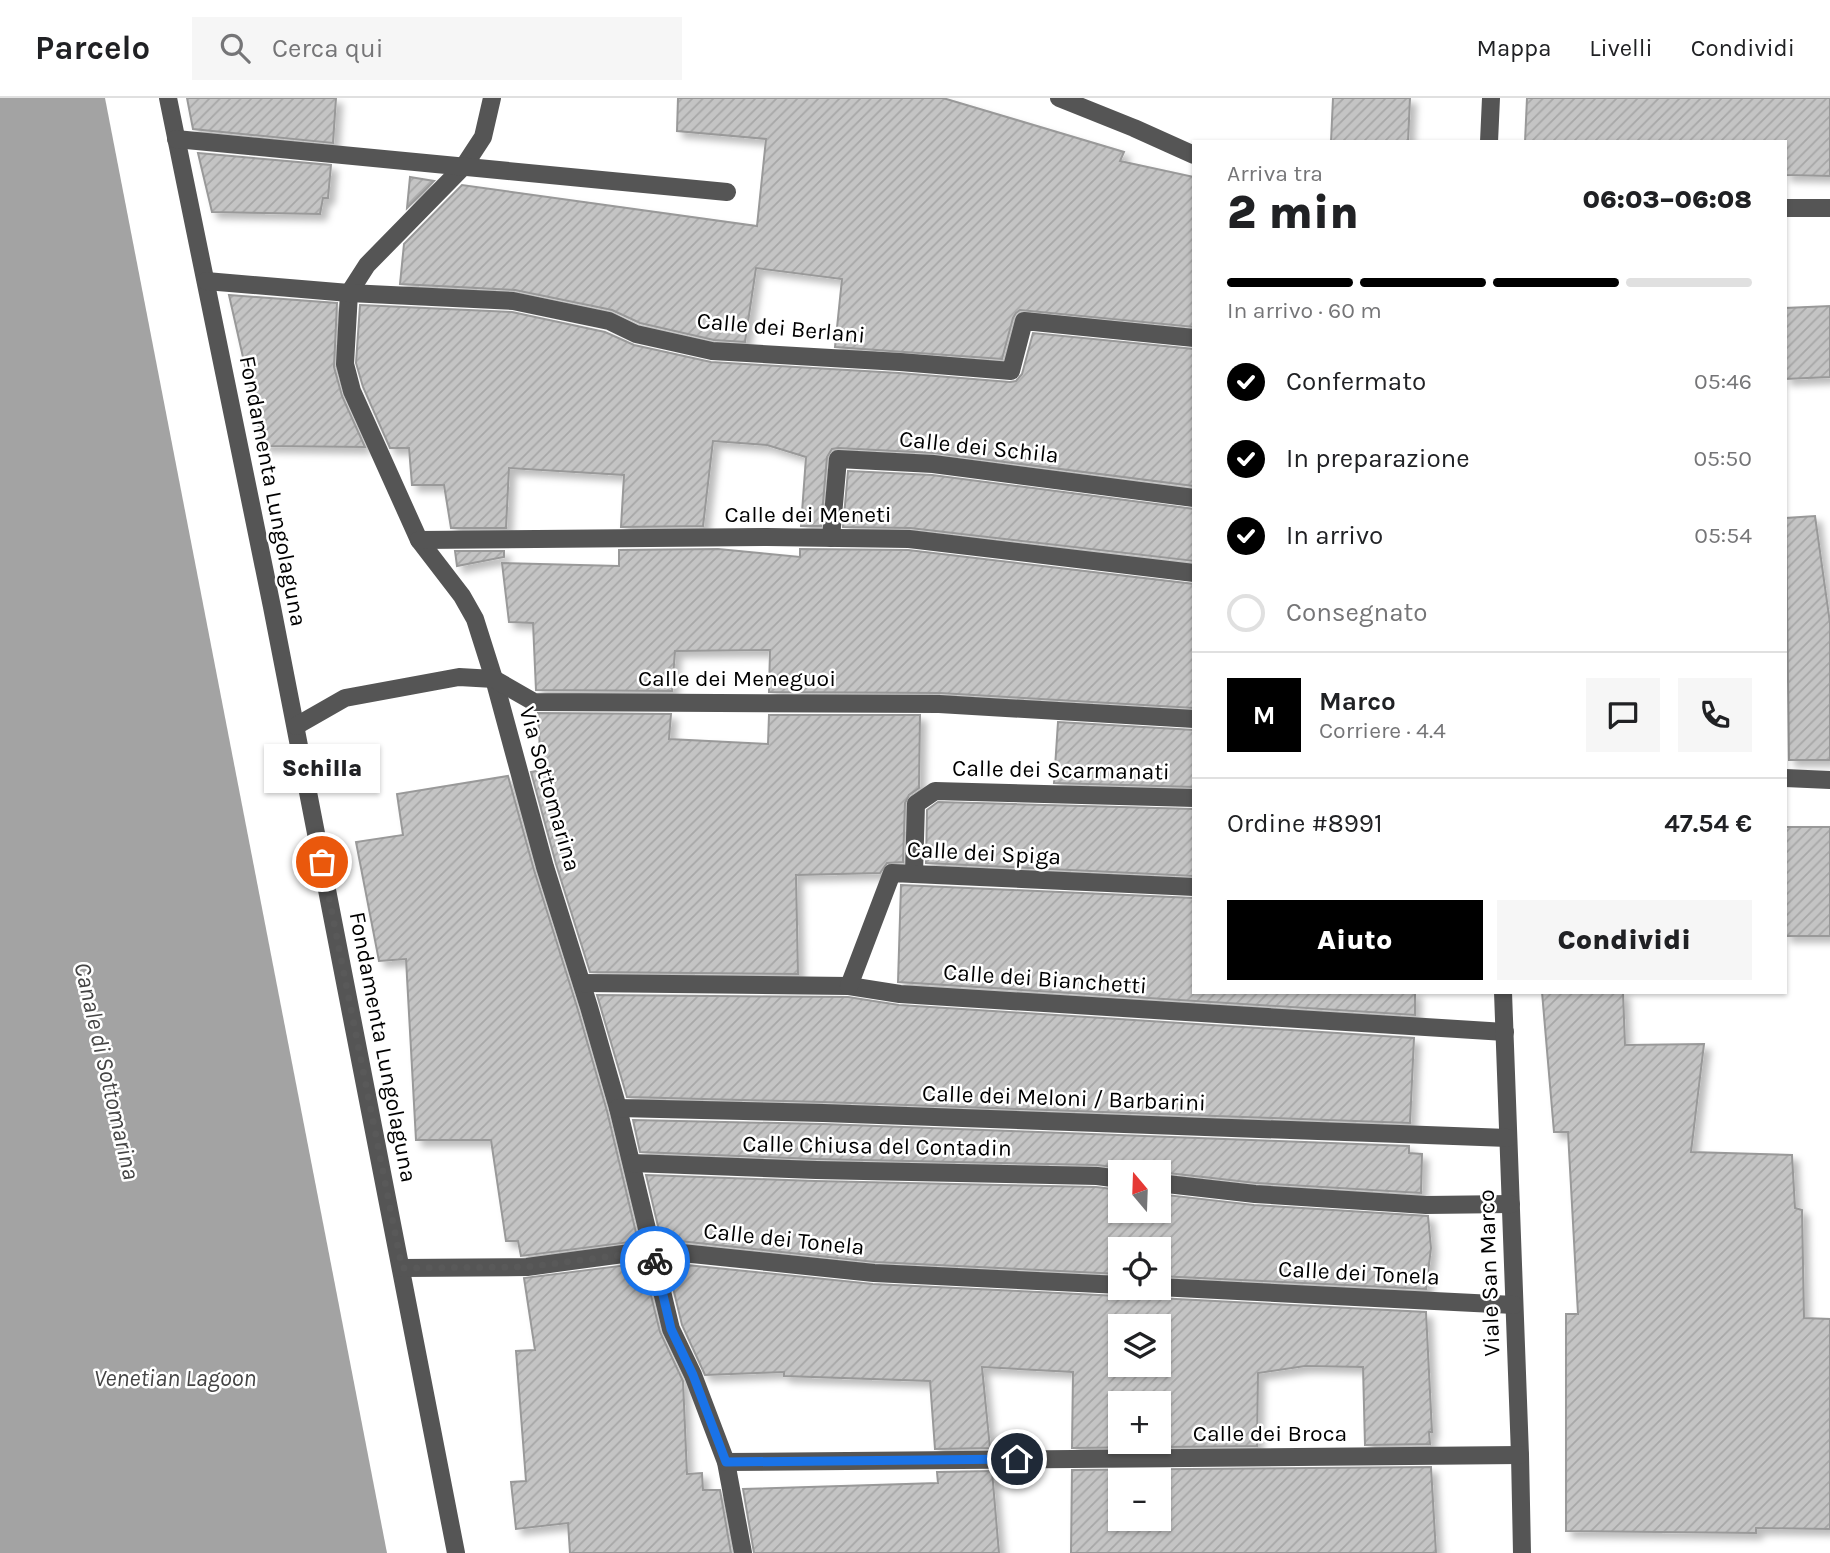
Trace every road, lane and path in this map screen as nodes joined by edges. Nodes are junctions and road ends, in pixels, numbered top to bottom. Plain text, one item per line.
1 (168, 98) edge
2 (492, 98) edge
3 (1059, 98) edge
4 (1491, 98) edge
5 (176, 139) junction
6 (1489, 140) edge
7 (1192, 154) edge
8 (464, 166) junction
9 (727, 192) dead end
10 (1787, 208) edge
11 (1830, 208) edge
12 (206, 281) junction
13 (349, 293) junction
14 (1192, 338) edge
15 (1192, 498) edge
16 (831, 538) junction
17 (419, 540) junction
18 (1192, 573) edge
19 (494, 679) junction
20 (1192, 719) edge
21 (296, 726) junction
22 (1787, 778) edge
23 (1830, 780) edge
24 (1192, 798) edge
25 (914, 874) junction
26 (1192, 887) edge
27 (582, 983) junction
28 (849, 986) junction
29 (1503, 994) edge
30 (1505, 1032) junction
31 (618, 1108) junction
32 (1508, 1138) junction
33 (632, 1163) junction
34 (1108, 1177) edge
35 (1171, 1184) edge
36 (1511, 1204) junction
37 (653, 1251) junction
38 (402, 1268) junction
39 (1108, 1284) edge
40 (1171, 1288) edge
41 (1514, 1305) junction
42 (1520, 1455) junction
43 (726, 1462) junction
44 (456, 1553) edge
45 (743, 1553) edge
46 (1522, 1553) edge

1 - 5 street, Fondamenta Lungolaguna
2 - 8 street
3 - 7 street
4 - 6 street
5 - 8 street
5 - 12 street, Fondamenta Lungolaguna
8 - 9 street
8 - 13 street
10 - 11 street
12 - 13 street, Calle dei Berlani
12 - 21 street, Fondamenta Lungolaguna
13 - 14 street, Calle dei Berlani
13 - 17 street, Via Sottomarina
15 - 16 street, Calle dei Schila
16 - 17 street, Calle dei Meneti
16 - 18 street, Calle dei Meneti
17 - 19 street, Via Sottomarina
19 - 20 street, Calle dei Meneguoi
19 - 21 street, Calle dei Meneguoi
19 - 27 street, Via Sottomarina
21 - 38 street, Fondamenta Lungolaguna
22 - 23 street
24 - 25 street, Calle dei Scarmanati
25 - 26 street, Calle dei Spiga
25 - 28 street, Calle dei Spiga
27 - 28 street, Calle dei Bianchetti
27 - 31 street, Via Sottomarina
28 - 30 street, Calle dei Bianchetti
29 - 30 street, Viale San Marco
30 - 32 street, Viale San Marco
31 - 32 street, Calle dei Meloni / Barbarini
31 - 33 street, Via Sottomarina
32 - 36 street, Viale San Marco
33 - 34 street, Calle Chiusa del Contadin
33 - 37 street, Via Sottomarina
35 - 36 street
36 - 41 street, Viale San Marco
37 - 38 street, Calle dei Tonela
37 - 39 street, Calle dei Tonela
37 - 43 street, Via Sottomarina
38 - 44 street, Fondamenta Lungolaguna
40 - 41 street, Calle dei Tonela
41 - 42 street, Viale San Marco
42 - 43 street, Calle dei Broca
42 - 46 street, Viale San Marco
43 - 45 street, Via Sottomarina

